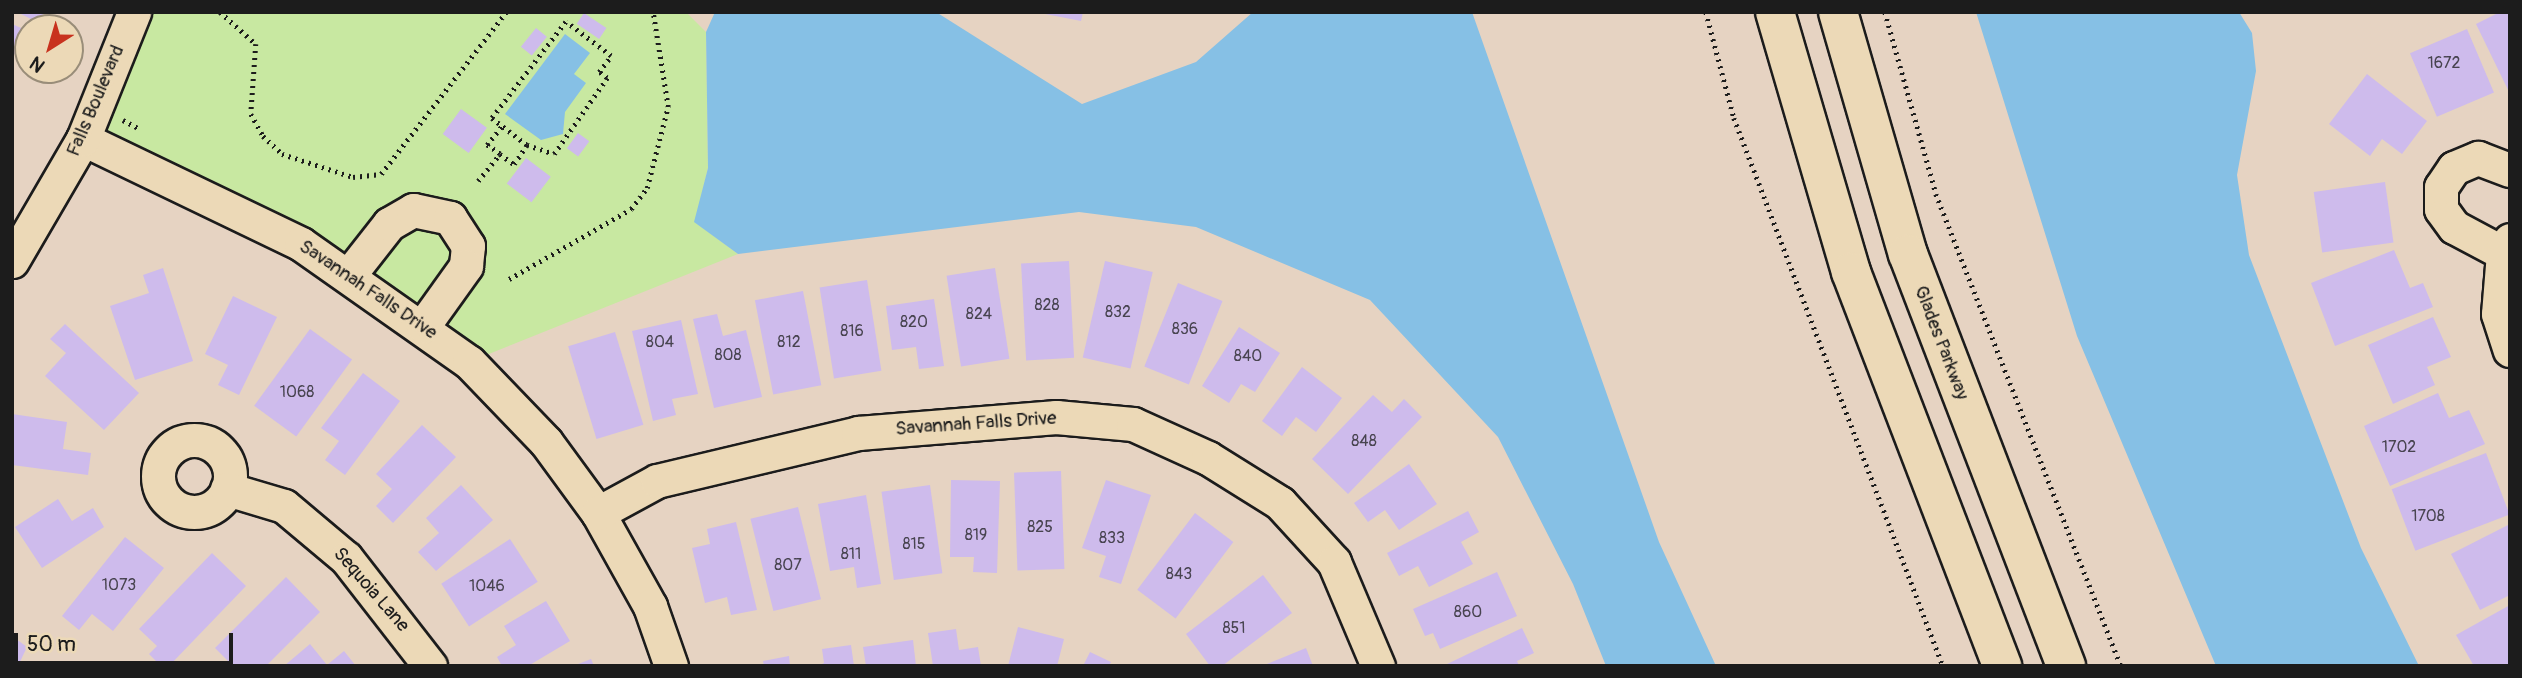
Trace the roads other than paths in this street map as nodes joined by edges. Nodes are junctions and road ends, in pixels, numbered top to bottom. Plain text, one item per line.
1 (134, 12) edge
2 (1775, 12) edge
3 (1838, 12) edge
4 (83, 139) junction
5 (2510, 170) edge
6 (2506, 247) edge
7 (12, 261) edge
8 (349, 275) junction
9 (423, 326) junction
10 (2510, 350) edge
11 (228, 489) dead end
12 (598, 513) junction
13 (430, 666) edge
14 (671, 666) edge
15 (1378, 666) edge
16 (2002, 666) edge
17 (2066, 666) edge

1 - 4 street, Falls Boulevard
2 - 16 main road
3 - 17 main road, Glades Parkway
4 - 7 street, Falls Boulevard
4 - 8 street, Savannah Falls Drive
5 - 6 street
6 - 10 street
8 - 9 street, Savannah Falls Drive
8 - 9 street
9 - 12 street, Savannah Falls Drive
11 - 13 street, Sequoia Lane
12 - 14 street, Savannah Falls Drive
12 - 15 street, Savannah Falls Drive

